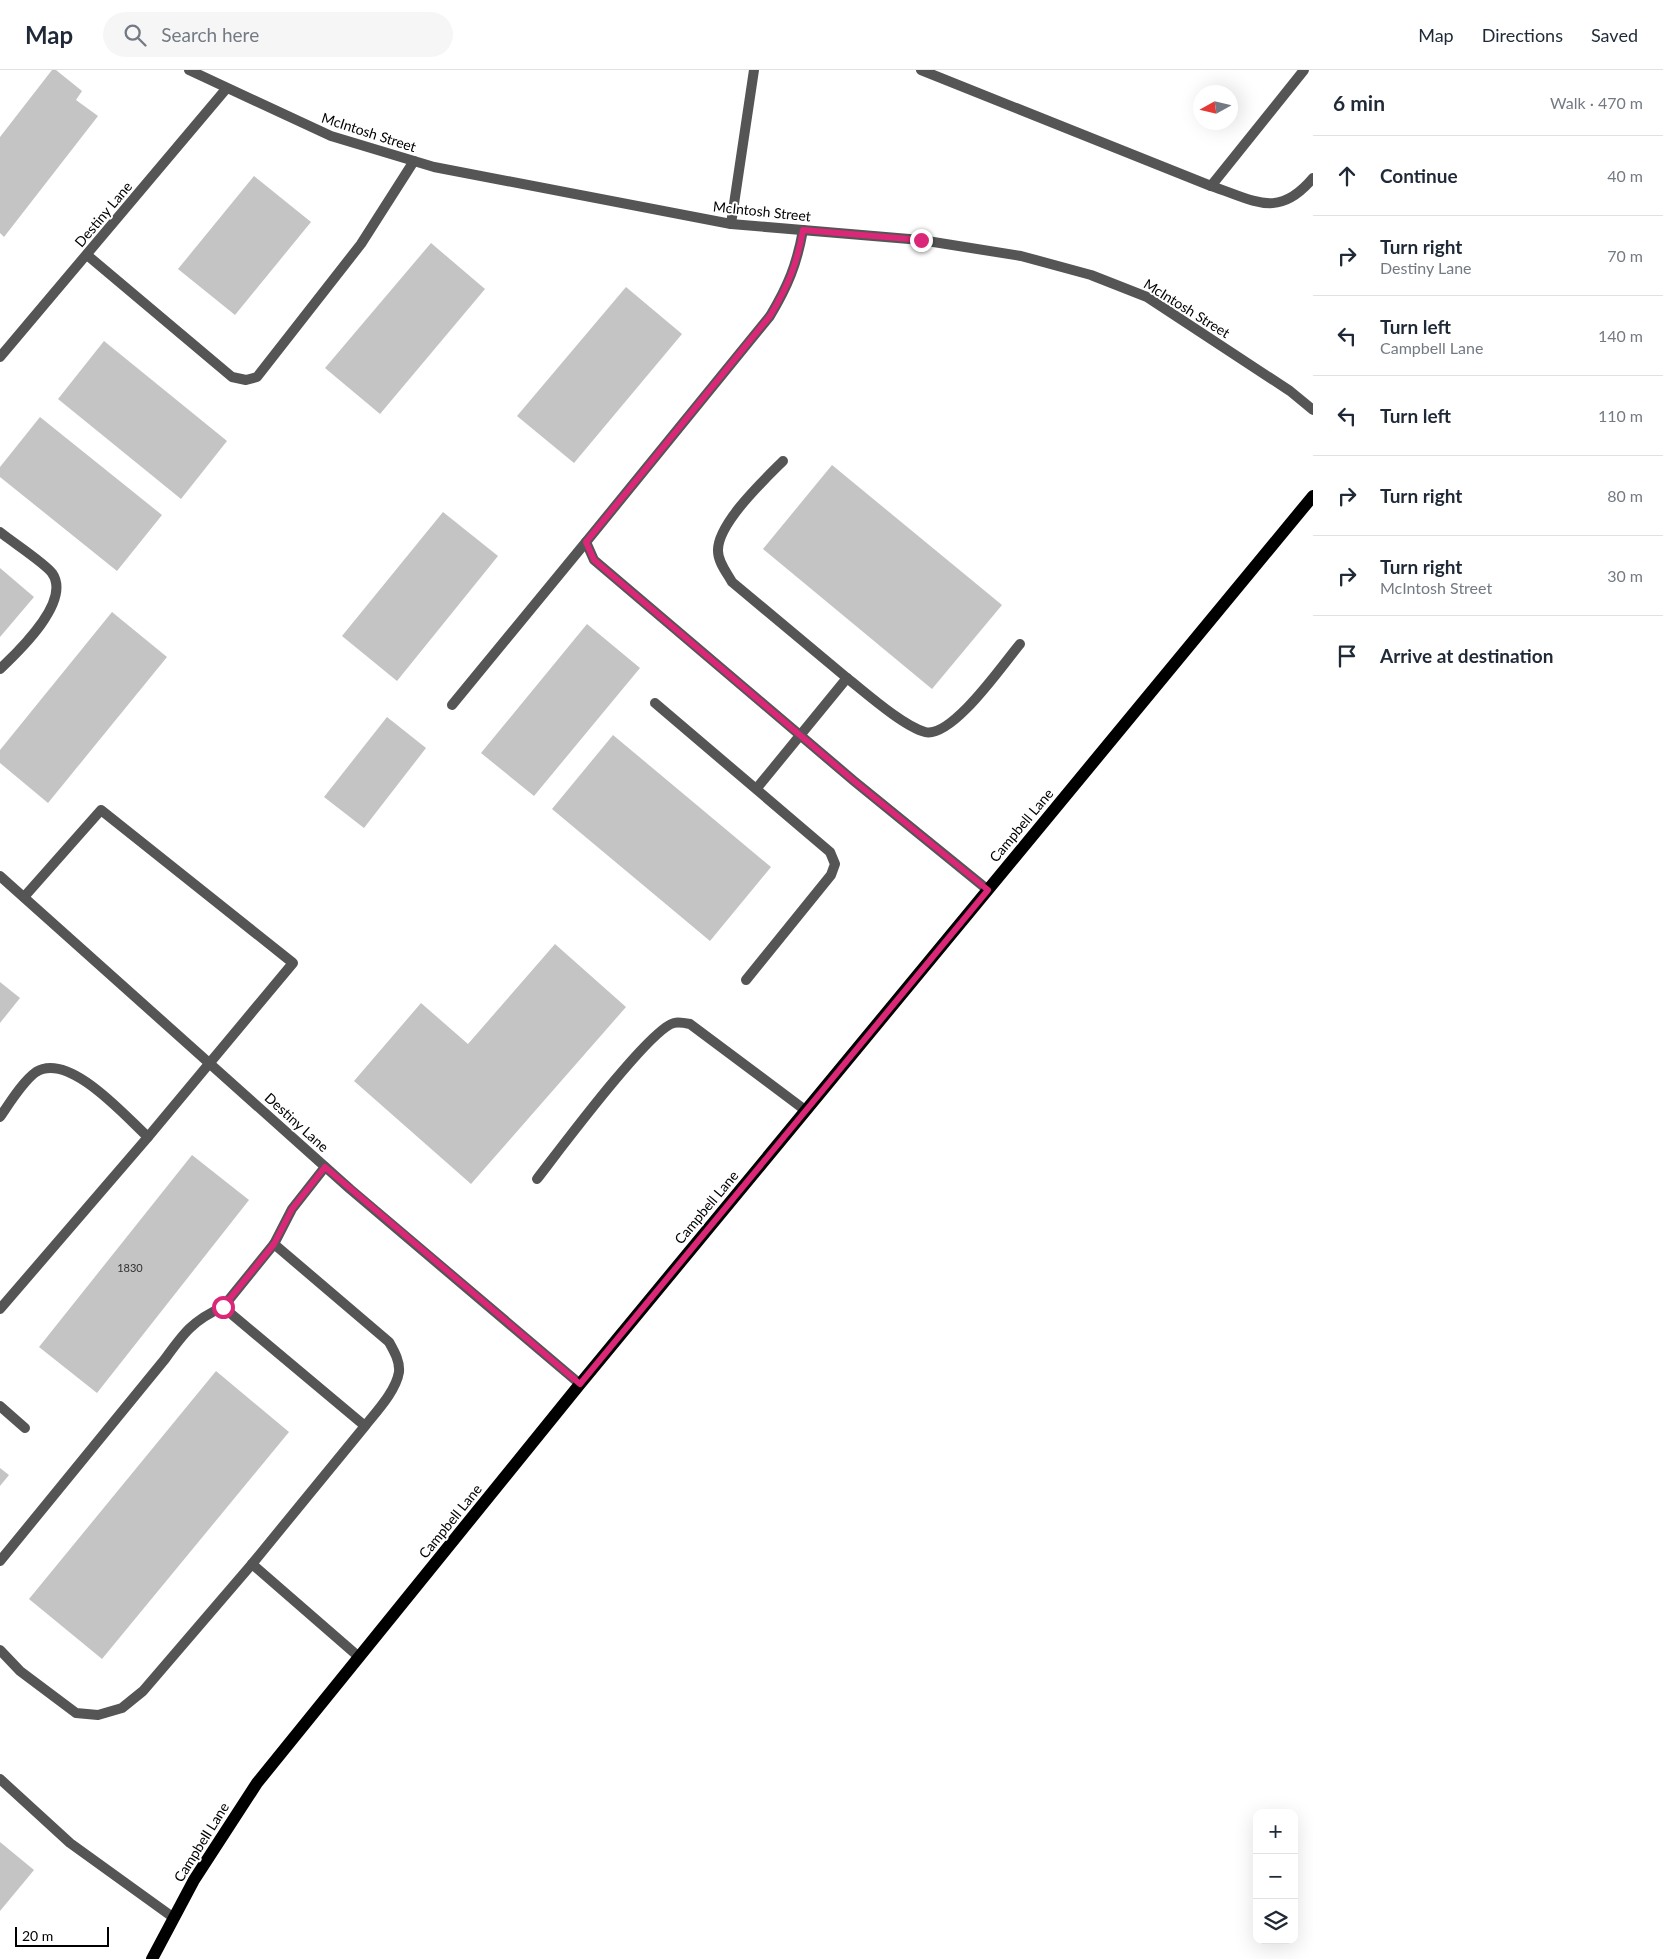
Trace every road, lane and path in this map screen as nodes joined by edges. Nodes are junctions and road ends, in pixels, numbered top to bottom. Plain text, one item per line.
1 (189, 70) edge
2 (754, 70) edge
3 (921, 70) edge
4 (1304, 70) edge
5 (226, 89) junction
6 (414, 161) junction
7 (1313, 178) edge
8 (1211, 186) junction
9 (731, 224) junction
10 (803, 230) junction
11 (87, 255) junction
12 (0, 356) edge
13 (1313, 410) edge
14 (782, 460) dead end
15 (1313, 496) edge
16 (0, 532) edge
17 (586, 542) junction
18 (1020, 644) dead end
19 (0, 668) edge
20 (847, 678) junction
21 (654, 703) dead end
22 (452, 704) dead end
23 (800, 736) junction
24 (757, 788) junction
25 (0, 876) edge
26 (988, 890) junction
27 (24, 897) junction
28 (746, 980) dead end
29 (209, 1062) junction
30 (806, 1110) junction
31 (0, 1117) edge
32 (148, 1137) junction
33 (325, 1167) junction
34 (537, 1179) dead end
35 (274, 1244) junction
36 (223, 1307) junction
37 (0, 1309) edge
38 (580, 1384) junction
39 (0, 1406) edge
40 (365, 1426) junction
41 (25, 1428) dead end
42 (0, 1561) edge
43 (252, 1564) junction
44 (0, 1650) edge
45 (359, 1657) junction
46 (0, 1779) edge
47 (174, 1918) junction
48 (152, 1959) edge

1 - 5 street, McIntosh Street
2 - 9 street
3 - 8 street
4 - 8 street
5 - 6 street, McIntosh Street
5 - 11 street, Destiny Lane
6 - 9 street, McIntosh Street
6 - 11 street
7 - 8 street
9 - 10 street, McIntosh Street
10 - 13 street, McIntosh Street
10 - 17 street
11 - 12 street, Destiny Lane
14 - 20 street
15 - 26 main road, Campbell Lane
16 - 19 street
17 - 22 street
17 - 23 street
18 - 20 street
20 - 23 street
21 - 24 street
23 - 24 street
23 - 26 street
24 - 28 street
25 - 27 street, Destiny Lane
26 - 30 main road, Campbell Lane
27 - 29 street, Destiny Lane
27 - 29 street
29 - 32 street
29 - 33 street, Destiny Lane
30 - 34 street
30 - 38 main road, Campbell Lane
31 - 32 street
32 - 37 street
33 - 35 street
33 - 38 street, Destiny Lane
35 - 36 street
35 - 40 street
36 - 40 street
36 - 42 street
38 - 45 main road, Campbell Lane
39 - 41 street
40 - 43 street
43 - 44 street
43 - 45 street
45 - 47 main road, Campbell Lane
46 - 47 street
47 - 48 main road, Campbell Lane

